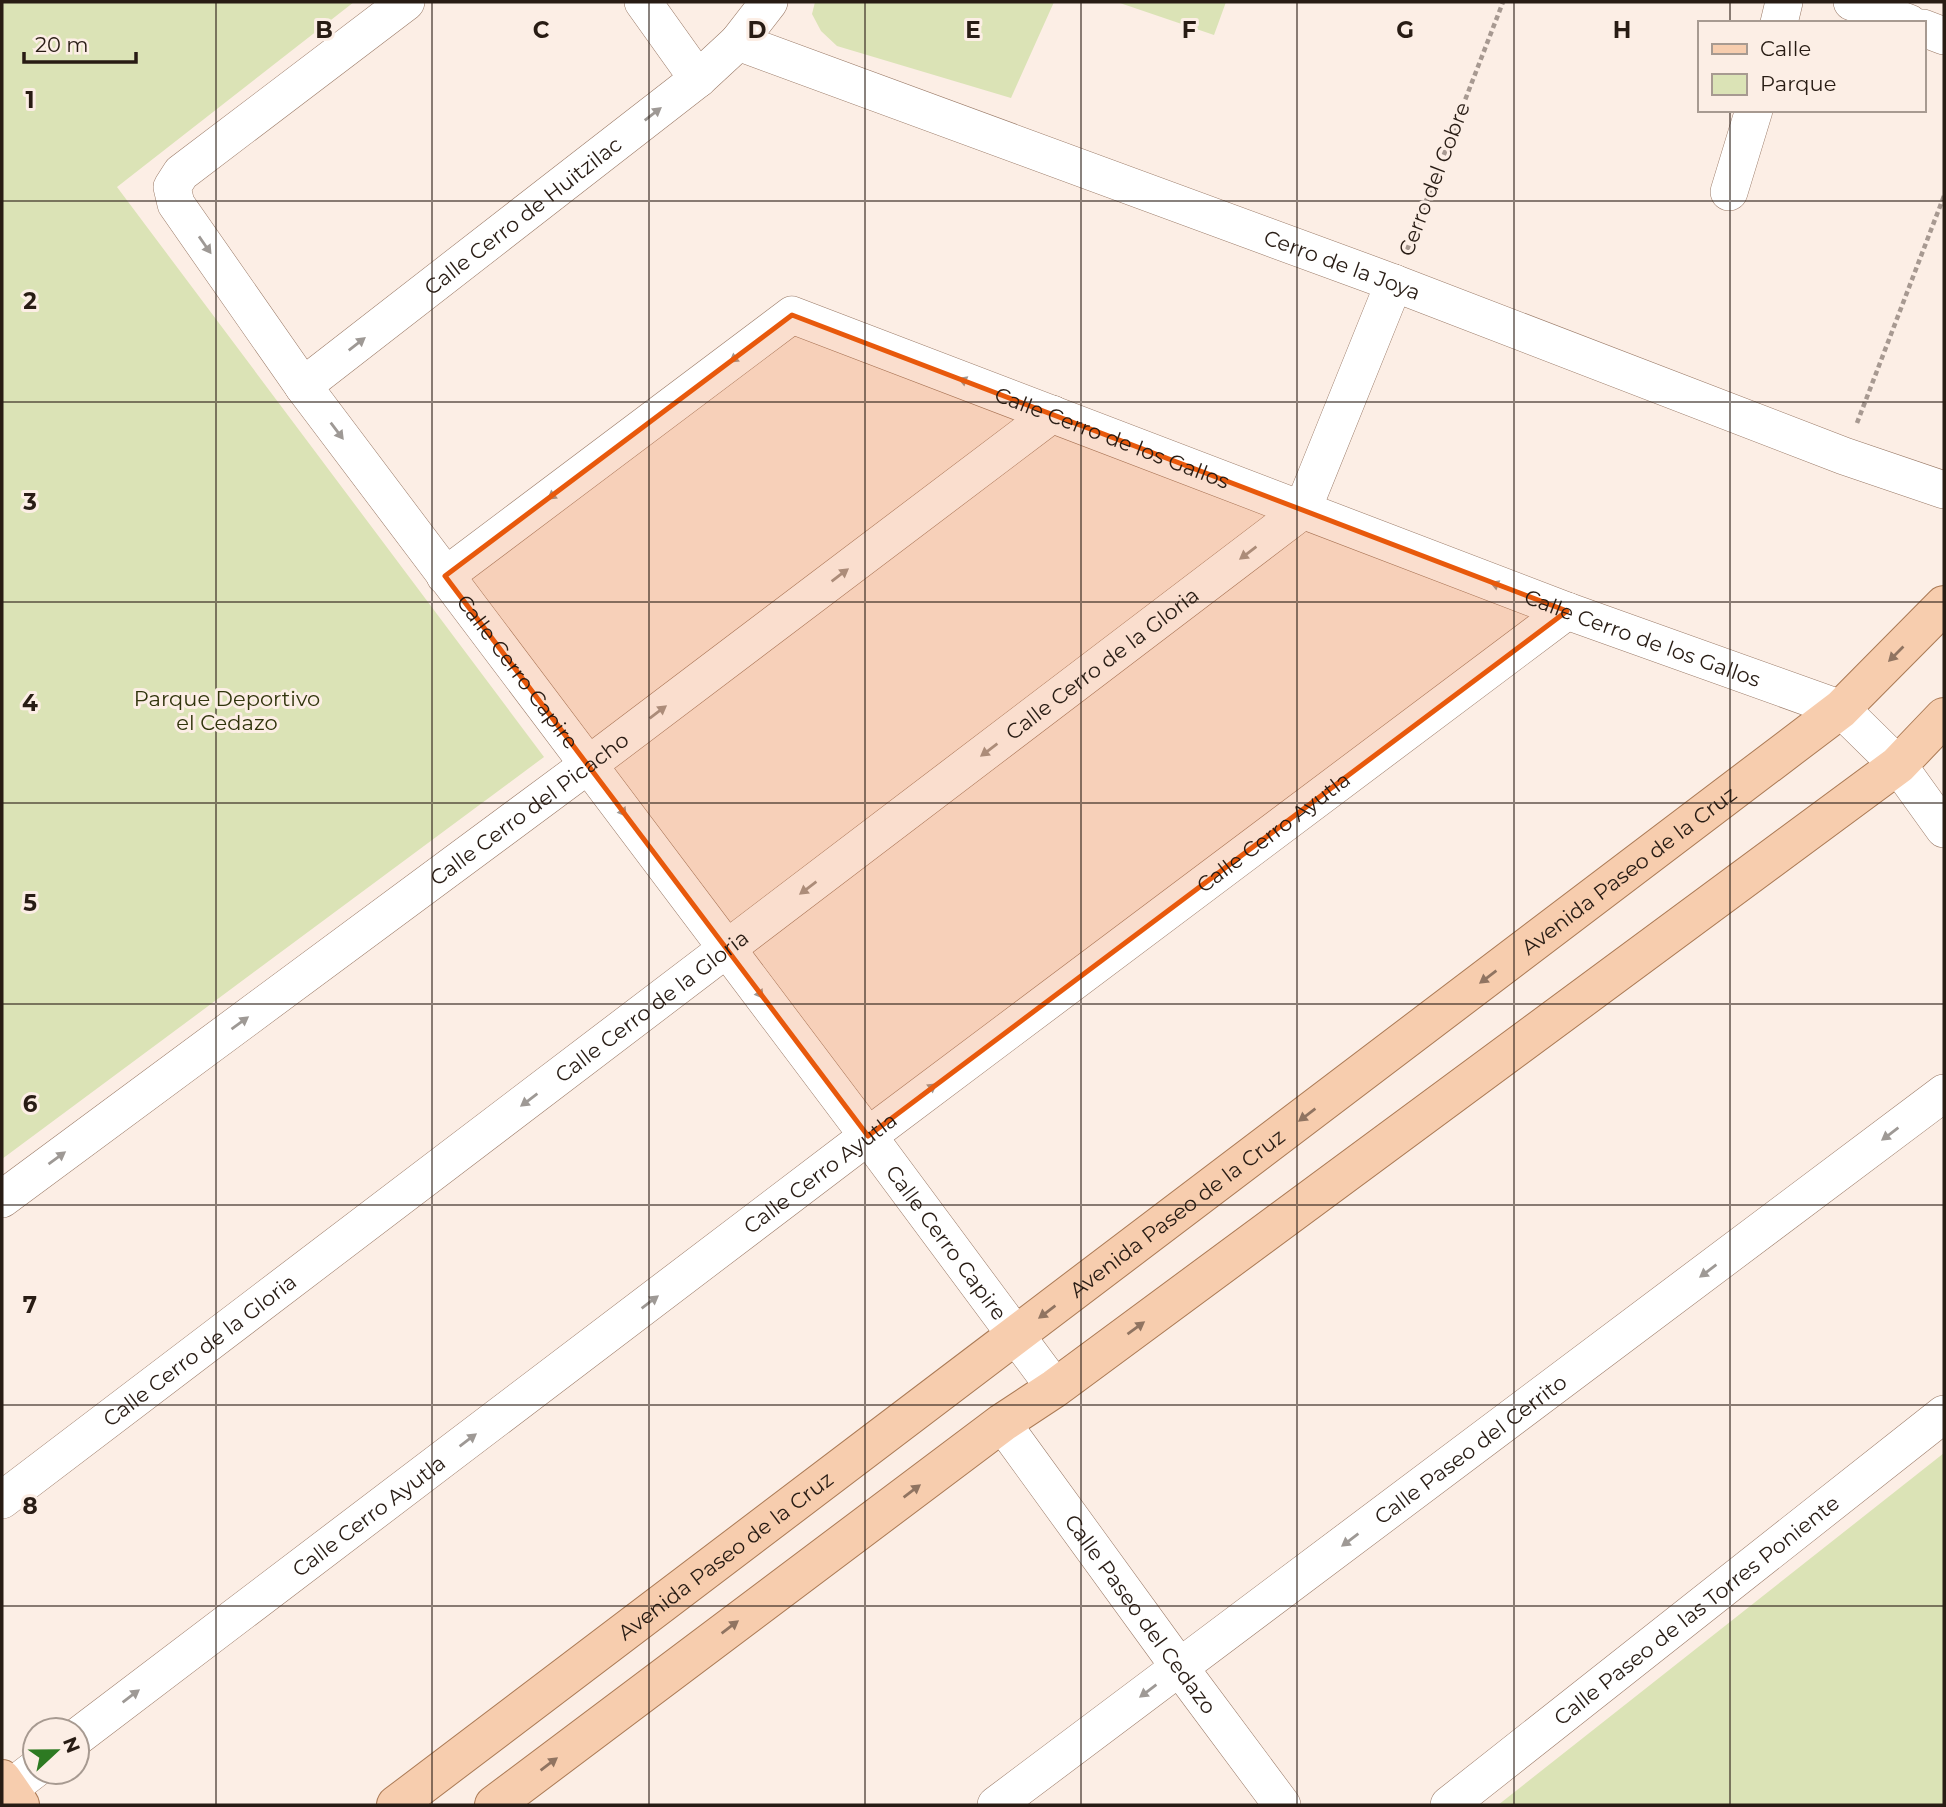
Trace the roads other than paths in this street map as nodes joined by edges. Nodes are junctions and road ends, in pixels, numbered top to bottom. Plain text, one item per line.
1 (405, 2) edge
2 (643, 2) edge
3 (769, 2) edge
4 (1784, 2) edge
5 (1852, 2) edge
6 (1779, 21) edge
7 (1904, 21) edge
8 (1925, 29) edge
9 (1944, 36) edge
10 (738, 42) junction
11 (698, 79) junction
12 (1753, 112) edge
13 (1729, 192) dead end
14 (1394, 283) junction
15 (303, 386) junction
16 (1052, 415) junction
17 (1944, 490) edge
18 (1302, 511) junction
19 (445, 576) junction
20 (1944, 606) edge
21 (1567, 611) junction
22 (1841, 709) junction
23 (1944, 717) edge
24 (588, 765) junction
25 (1898, 765) junction
26 (1944, 828) edge
27 (726, 950) junction
28 (1944, 1093) edge
29 (868, 1136) junction
30 (2, 1199) edge
31 (1016, 1336) junction
32 (1055, 1388) junction
33 (1944, 1414) edge
34 (1002, 1423) junction
35 (2, 1500) edge
36 (1180, 1668) junction
37 (91, 1726) edge
38 (396, 1805) edge
39 (494, 1805) edge
40 (996, 1805) edge
41 (1282, 1805) edge
42 (1449, 1805) edge

1 -> 15 street, Calle Cerro Capire
2 - 11 street
3 - 10 street, Calle Cerro de Huitzilac
4 - 6 street
5 - 7 street
8 - 9 street
10 - 11 street, Calle Cerro de Huitzilac
10 - 14 street, Cerro de la Joya
15 -> 11 street, Calle Cerro de Huitzilac
12 - 13 street
14 - 17 street, Cerro de la Joya
14 - 18 street, Cerro del Cobre
15 -> 19 street, Calle Cerro Capire
16 - 18 street, Calle Cerro de los Gallos
16 -> 19 street, Calle Cerro de los Gallos
24 -> 16 street, Calle Cerro del Picacho
21 -> 18 street, Calle Cerro de los Gallos
18 -> 27 street, Calle Cerro de la Gloria
19 - 24 street, Calle Cerro Capire
20 -> 22 main road, Avenida Paseo de la Cruz
21 - 22 street, Calle Cerro de los Gallos
29 -> 21 street, Calle Cerro Ayutla
22 - 25 street
22 -> 31 main road, Avenida Paseo de la Cruz
23 - 25 main road
24 -> 27 street, Calle Cerro Capire
30 -> 24 street, Calle Cerro del Picacho
25 - 26 street
32 -> 25 main road
27 -> 29 street, Calle Cerro Capire
27 -> 35 street, Calle Cerro de la Gloria
28 -> 36 street, Calle Paseo del Cerrito
29 - 31 street, Calle Cerro Capire
37 -> 29 street, Calle Cerro Ayutla
31 - 32 street, Calle Cerro Capire
31 - 38 main road, Avenida Paseo de la Cruz
32 - 34 main road
33 - 42 street, Calle Paseo de las Torres Poniente
34 - 36 street, Calle Paseo del Cedazo
39 -> 34 main road
36 -> 40 street, Calle Paseo del Cerrito
36 - 41 street, Calle Paseo del Cedazo

